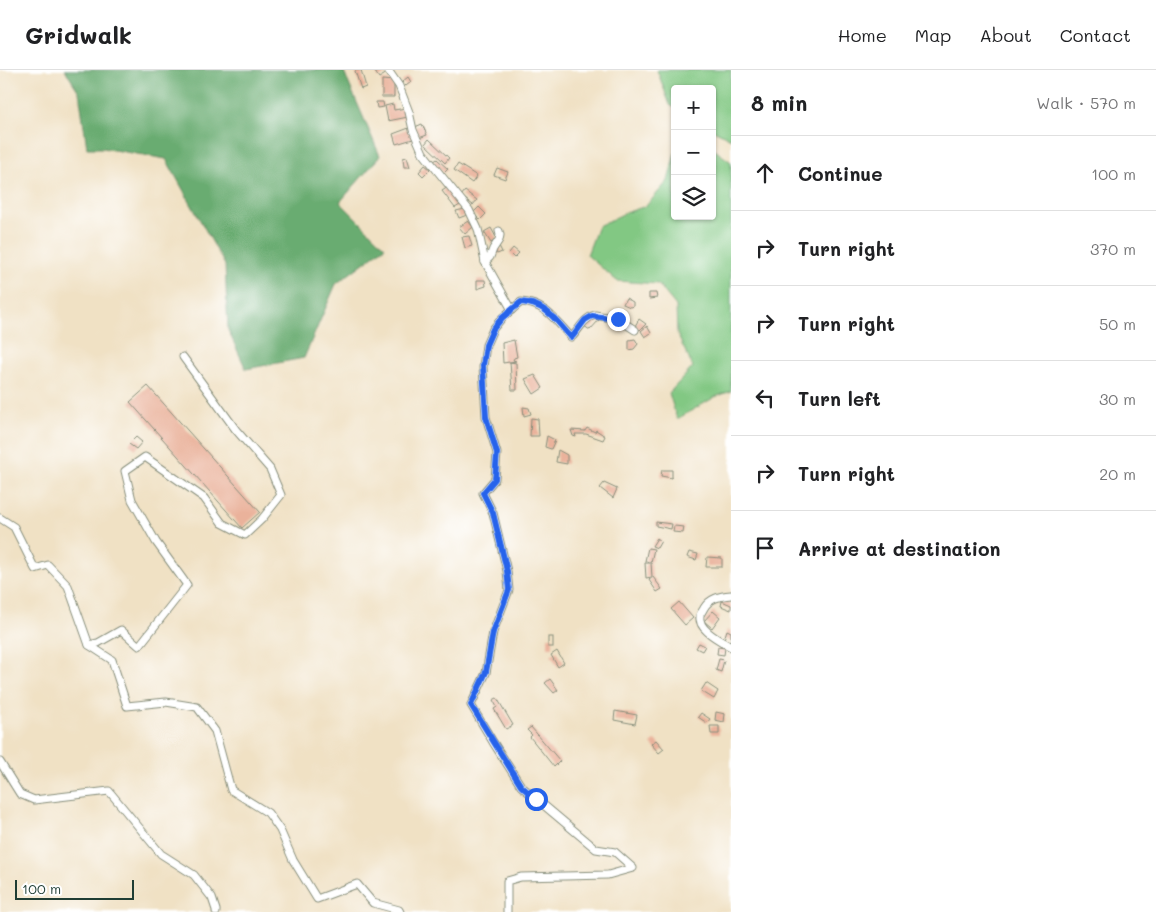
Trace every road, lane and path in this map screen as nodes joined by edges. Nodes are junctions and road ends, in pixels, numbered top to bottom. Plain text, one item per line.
1 (388, 70) edge
2 (500, 231) dead end
3 (485, 262) junction
4 (512, 310) junction
5 (636, 330) dead end
6 (183, 357) dead end
7 (0, 518) edge
8 (731, 595) edge
9 (89, 645) junction
10 (731, 647) edge
11 (0, 762) edge
12 (216, 912) edge
13 (400, 912) edge
14 (507, 912) edge

1 - 3 street
2 - 3 street
3 - 4 street
4 - 5 street
4 - 14 street
6 - 9 street
7 - 9 street
8 - 10 street
9 - 13 street
11 - 12 street

